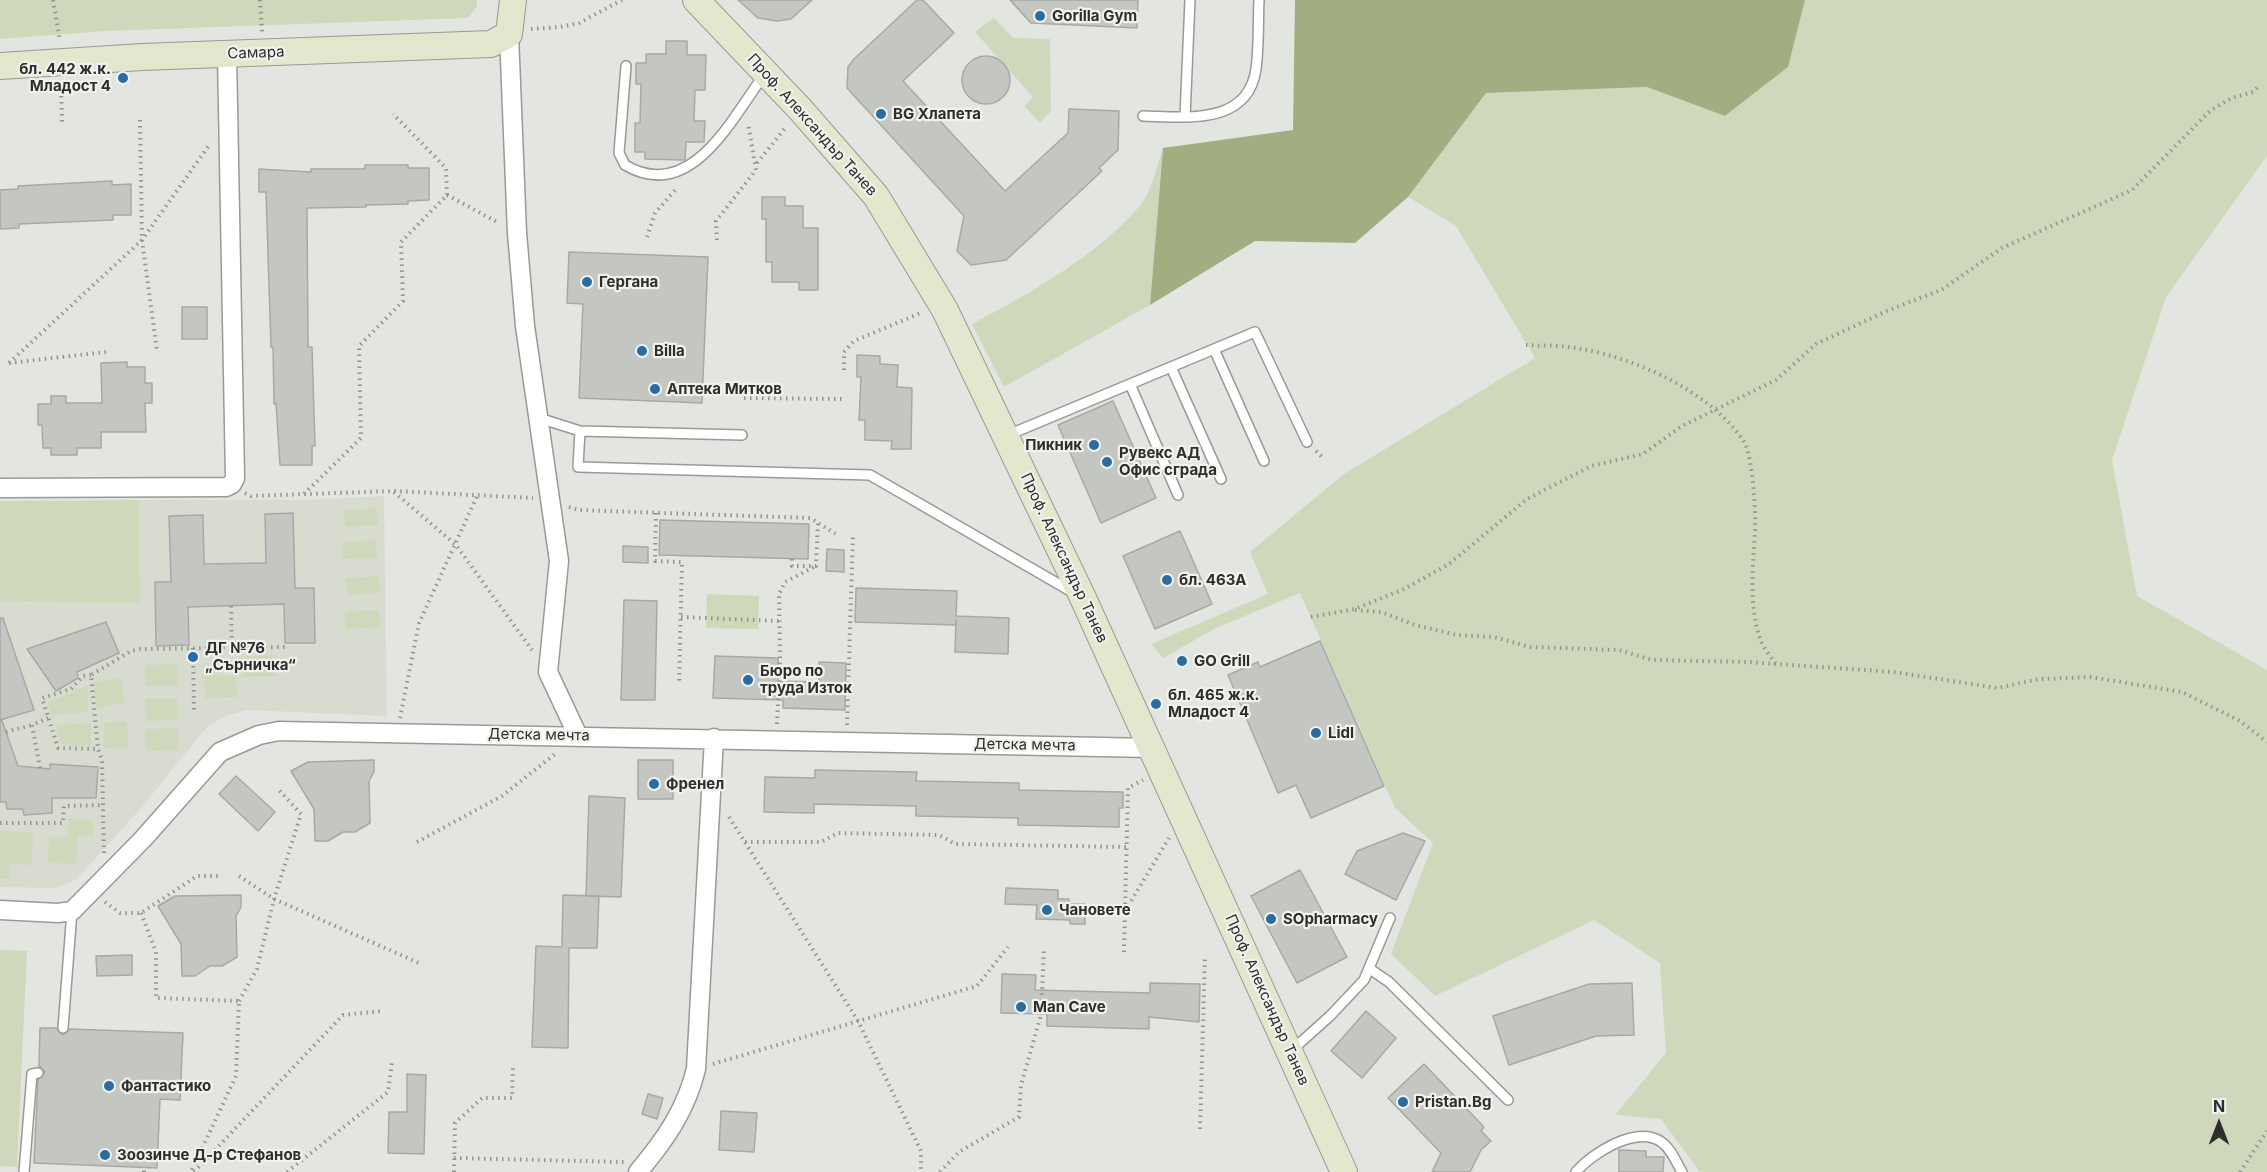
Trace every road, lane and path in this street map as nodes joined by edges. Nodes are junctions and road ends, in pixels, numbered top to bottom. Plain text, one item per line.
1 (53, 0) edge
2 (260, 0) edge
3 (513, 0) edge
4 (622, 0) edge
5 (696, 0) edge
6 (1190, 0) edge
7 (1259, 0) edge
8 (509, 34) junction
9 (60, 44) dead end
10 (263, 53) junction
11 (227, 54) junction
12 (0, 66) edge
13 (626, 66) dead end
14 (765, 73) junction
15 (2258, 87) dead end
16 (744, 102) junction
17 (800, 109) junction
18 (393, 114) dead end
19 (1143, 116) dead end
20 (1185, 117) junction
21 (228, 118) junction
22 (140, 120) dead end
23 (704, 156) junction
24 (757, 164) junction
25 (447, 195) junction
26 (517, 233) junction
27 (647, 237) dead end
28 (142, 240) junction
29 (717, 240) dead end
30 (943, 307) junction
31 (1526, 345) dead end
32 (1214, 349) junction
33 (157, 351) dead end
34 (106, 352) dead end
35 (1171, 367) junction
36 (844, 370) dead end
37 (1130, 384) junction
38 (744, 398) dead end
39 (842, 399) dead end
40 (1715, 410) junction
41 (536, 417) junction
42 (580, 431) junction
43 (742, 435) dead end
44 (1006, 436) junction
45 (1307, 441) dead end
46 (1264, 460) dead end
47 (1221, 479) dead end
48 (232, 484) junction
49 (0, 488) edge
50 (394, 491) junction
51 (303, 494) junction
52 (478, 494) junction
53 (1178, 495) dead end
54 (548, 499) junction
55 (656, 513) junction
56 (818, 522) junction
57 (836, 534) dead end
58 (852, 534) dead end
59 (456, 545) junction
60 (792, 559) dead end
61 (816, 566) junction
62 (1083, 598) junction
63 (231, 606) dead end
64 (1355, 609) junction
65 (681, 617) junction
66 (1311, 617) dead end
67 (779, 621) junction
68 (232, 647) junction
69 (285, 647) dead end
70 (193, 648) junction
71 (1776, 664) junction
72 (548, 672) junction
73 (91, 675) junction
74 (678, 683) dead end
75 (778, 710) dead end
76 (194, 712) dead end
77 (48, 718) junction
78 (32, 725) junction
79 (6, 732) dead end
80 (398, 733) junction
81 (578, 736) junction
82 (714, 738) junction
83 (846, 741) junction
84 (2267, 742) edge
85 (98, 749) junction
86 (1157, 759) junction
87 (40, 768) dead end
88 (711, 788) junction
89 (279, 790) dead end
90 (103, 805) junction
91 (1183, 814) junction
92 (0, 823) edge
93 (417, 842) dead end
94 (745, 842) junction
95 (1126, 847) junction
96 (218, 876) dead end
97 (239, 876) dead end
98 (106, 877) junction
99 (93, 892) junction
100 (274, 899) junction
101 (0, 910) edge
102 (72, 910) junction
103 (1125, 912) junction
104 (141, 913) junction
105 (1390, 918) dead end
106 (1008, 947) dead end
107 (1044, 948) dead end
108 (1124, 952) dead end
109 (1205, 955) dead end
110 (419, 963) dead end
111 (1370, 969) junction
112 (240, 1001) junction
113 (382, 1011) dead end
114 (858, 1021) junction
115 (63, 1029) dead end
116 (1290, 1052) junction
117 (392, 1062) dead end
118 (513, 1065) dead end
119 (696, 1069) junction
120 (38, 1073) dead end
121 (1508, 1100) dead end
122 (1200, 1129) dead end
123 (2267, 1131) edge
124 (454, 1158) junction
125 (642, 1167) edge
126 (24, 1172) edge
127 (193, 1172) edge
128 (287, 1172) edge
129 (454, 1172) edge
130 (921, 1172) edge
131 (940, 1172) edge
132 (1344, 1172) edge
133 (1576, 1172) edge
134 (1682, 1172) edge
135 (2240, 1172) edge

1 - 9 path
2 - 10 path
3 - 8 street
4 - 8 path
5 - 14 street, Проф. Александър Танев
6 - 20 lane
7 - 20 lane
8 - 10 street, Самара
8 - 26 street
10 - 11 street, Самара
11 - 12 street, Самара
11 - 21 street
13 - 23 lane
14 - 16 lane
14 - 17 street, Проф. Александър Танев
15 - 40 path
16 - 23 lane
16 - 24 path
17 - 24 path
17 - 30 street, Проф. Александър Танев
18 - 25 path
19 - 20 lane
21 - 28 path
21 - 48 street
22 - 28 path
23 - 27 path
24 - 29 path
25 - 26 path
25 - 51 path
26 - 41 street
28 - 33 path
28 - 34 path
30 - 36 path
30 - 44 street, Проф. Александър Танев
31 - 40 path
32 - 35 lane
32 - 45 lane
32 - 46 lane
35 - 37 lane
35 - 47 lane
37 - 44 lane
37 - 53 lane
38 - 39 path
40 - 64 path
40 - 71 path
41 - 42 lane
41 - 54 street
42 - 43 lane
42 - 62 lane
44 - 62 street, Проф. Александър Танев
48 - 49 street
48 - 51 path
50 - 51 path
50 - 52 path
50 - 59 path
52 - 54 path
52 - 59 path
54 - 55 path
54 - 72 street
55 - 56 path
55 - 65 path
56 - 57 path
56 - 61 path
58 - 83 path
59 - 72 path
59 - 80 path
60 - 61 path
61 - 67 path
62 - 86 street, Проф. Александър Танев
63 - 68 path
64 - 66 path
64 - 71 path
65 - 67 path
65 - 74 path
67 - 75 path
68 - 69 path
68 - 70 path
70 - 73 path
70 - 76 path
71 - 84 path
72 - 81 street
73 - 77 path
73 - 85 path
77 - 78 path
77 - 85 path
78 - 79 path
78 - 87 path
80 - 81 street, Детска мечта
80 - 98 street, Детска мечта
81 - 82 street, Детска мечта
81 - 93 path
82 - 83 street, Детска мечта
82 - 88 street
83 - 86 street, Детска мечта
85 - 90 path
86 - 91 street, Проф. Александър Танев
86 - 95 path
88 - 94 path
88 - 119 street
89 - 100 path
90 - 92 path
90 - 98 path
91 - 103 path
91 - 116 street, Проф. Александър Танев
94 - 95 path
94 - 114 path
95 - 103 path
96 - 104 path
97 - 100 path
98 - 99 street, Детска мечта
99 - 102 street, Детска мечта
99 - 104 path
100 - 110 path
100 - 112 path
101 - 102 street
102 - 115 lane
103 - 108 path
104 - 112 path
105 - 111 lane
106 - 114 path
107 - 131 path
109 - 122 path
111 - 116 lane
111 - 121 lane
112 - 127 path
113 - 127 path
114 - 119 path
114 - 130 path
116 - 132 street, Проф. Александър Танев
117 - 128 path
118 - 124 path
119 - 125 street
120 - 126 lane
123 - 135 path
124 - 125 path
124 - 129 path
133 - 134 lane

